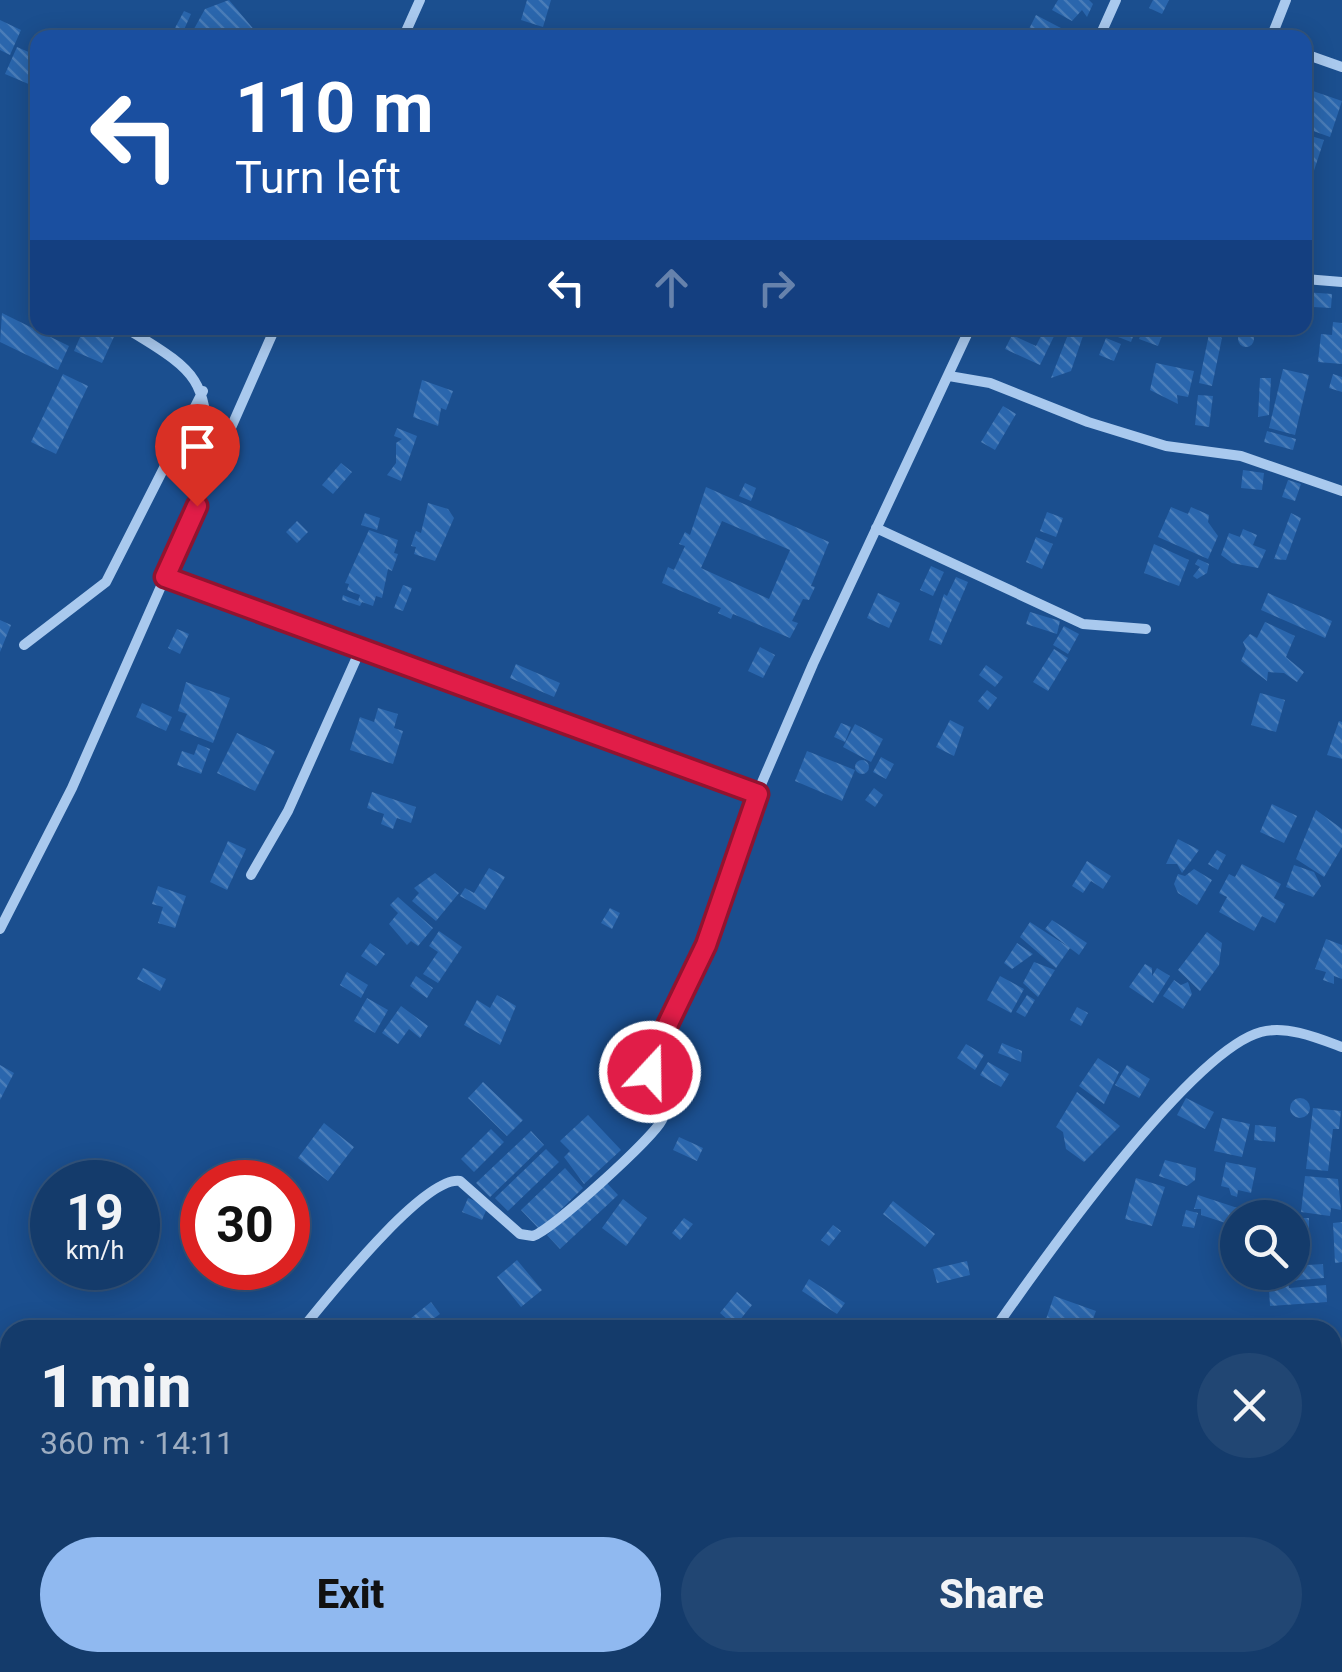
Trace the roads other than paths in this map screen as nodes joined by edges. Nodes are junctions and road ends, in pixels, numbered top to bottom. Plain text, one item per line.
1 (420, 0) edge
2 (1116, 0) edge
3 (1286, 0) edge
4 (407, 30) edge
5 (1103, 30) edge
6 (1274, 30) edge
7 (1312, 57) edge
8 (1342, 68) edge
9 (1312, 280) edge
10 (1342, 282) edge
11 (137, 335) edge
12 (272, 335) edge
13 (967, 335) edge
14 (948, 376) junction
15 (203, 391) junction
16 (212, 470) junction
17 (1342, 491) edge
18 (876, 528) junction
19 (165, 577) junction
20 (1146, 628) dead end
21 (24, 645) dead end
22 (362, 648) junction
23 (758, 794) junction
24 (251, 875) dead end
25 (0, 929) edge
26 (1342, 1047) edge
27 (310, 1320) edge
28 (1001, 1320) edge

1 - 4 street
2 - 5 street
3 - 6 street
7 - 8 street
9 - 10 street
11 - 15 street
12 - 16 street
13 - 14 street
14 - 17 street
14 - 18 street
15 - 16 street
15 - 21 street
16 - 19 street
18 - 20 street
18 - 23 street
19 - 22 street
19 - 25 street
22 - 23 street
22 - 24 street
23 - 27 street
26 - 28 street

